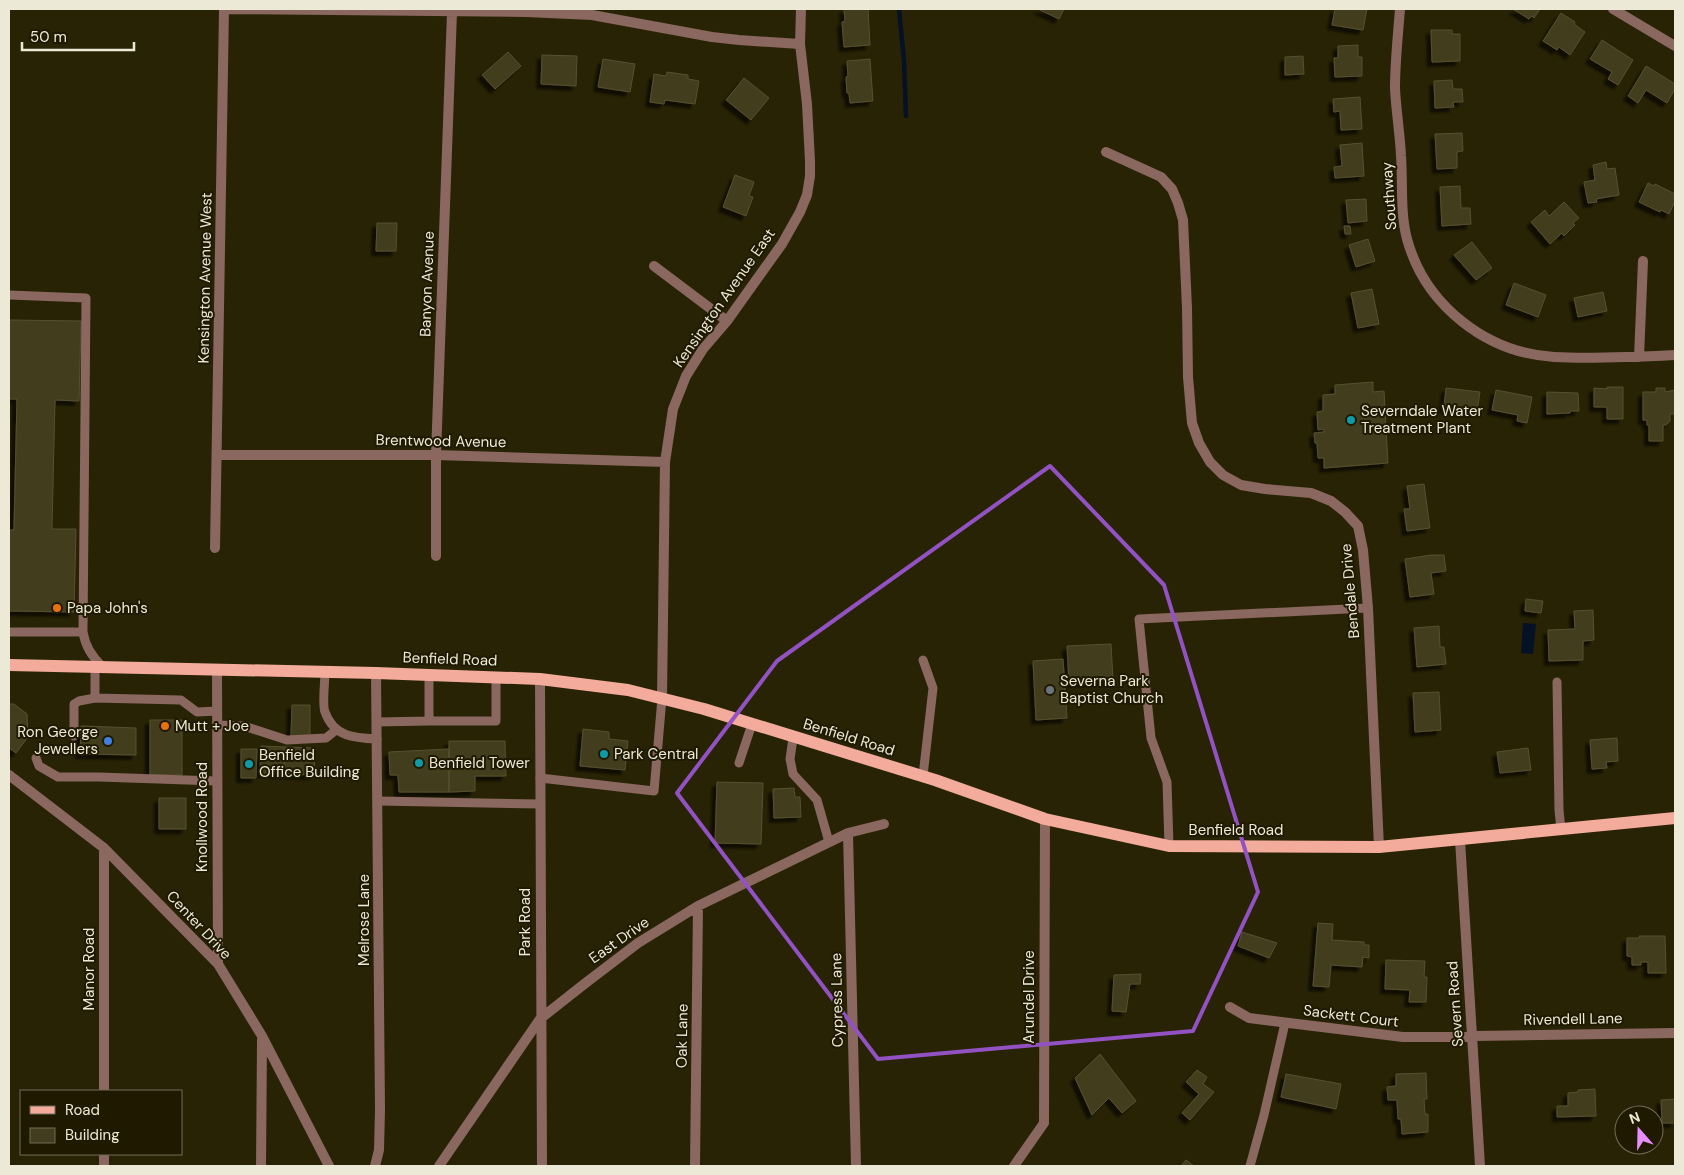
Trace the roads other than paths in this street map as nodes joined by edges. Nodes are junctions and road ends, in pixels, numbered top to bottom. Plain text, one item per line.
1 (224, 9) edge
2 (801, 9) edge
3 (1400, 9) edge
4 (1614, 9) edge
5 (452, 12) junction
6 (800, 44) junction
7 (1675, 46) edge
8 (1106, 152) dead end
9 (1642, 261) dead end
10 (654, 266) dead end
11 (9, 295) edge
12 (728, 321) junction
13 (1675, 355) edge
14 (1638, 357) junction
15 (217, 455) junction
16 (436, 455) junction
17 (664, 462) junction
18 (215, 548) dead end
19 (436, 556) dead end
20 (1368, 608) junction
21 (9, 632) edge
22 (83, 632) junction
23 (923, 660) dead end
24 (9, 666) edge
25 (99, 667) junction
26 (217, 670) junction
27 (325, 672) junction
28 (376, 673) junction
29 (430, 675) junction
30 (496, 677) junction
31 (540, 679) junction
32 (1557, 682) dead end
33 (95, 698) junction
34 (662, 698) junction
35 (217, 711) junction
36 (429, 721) junction
37 (377, 722) junction
38 (752, 724) junction
39 (217, 725) junction
40 (336, 730) junction
41 (74, 736) dead end
42 (793, 738) junction
43 (377, 739) junction
44 (36, 758) dead end
45 (739, 763) dead end
46 (9, 775) edge
47 (922, 776) junction
48 (540, 778) junction
49 (216, 781) junction
50 (378, 801) junction
51 (540, 804) junction
52 (1045, 818) junction
53 (1675, 818) edge
54 (884, 824) dead end
55 (1561, 830) junction
56 (848, 833) junction
57 (1460, 840) junction
58 (829, 842) junction
59 (1169, 846) junction
60 (1379, 847) junction
61 (104, 848) junction
62 (698, 906) junction
63 (218, 964) junction
64 (1230, 1007) dead end
65 (540, 1019) junction
66 (1285, 1023) junction
67 (1675, 1033) edge
68 (262, 1036) junction
69 (1472, 1036) junction
70 (104, 1090) edge
71 (261, 1166) edge
72 (329, 1166) edge
73 (375, 1166) edge
74 (439, 1166) edge
75 (542, 1166) edge
76 (695, 1166) edge
77 (856, 1166) edge
78 (1014, 1166) edge
79 (1250, 1166) edge
80 (1480, 1166) edge

1 - 5 street
1 - 15 street, Kensington Avenue West
2 - 6 street, Kensington Avenue East
3 - 14 street, Southway
4 - 7 street
5 - 6 street
5 - 16 street, Banyon Avenue
6 - 12 street, Kensington Avenue East
8 - 20 street, Bendale Drive
9 - 14 street
10 - 12 street
11 - 22 lane
12 - 17 street, Kensington Avenue East
13 - 14 street, Southway
15 - 16 street, Brentwood Avenue
15 - 18 street, Kensington Avenue West
16 - 17 street, Brentwood Avenue
16 - 19 street, Banyon Avenue
17 - 34 street, Kensington Avenue East
20 - 59 lane
20 - 60 street, Bendale Drive
21 - 22 lane
22 - 25 lane
23 - 47 lane
24 - 25 main road, Benfield Road
25 - 26 main road, Benfield Road
25 - 33 lane
26 - 27 main road, Benfield Road
26 - 35 street, Knollwood Road
27 - 28 main road, Benfield Road
27 - 40 lane
28 - 29 main road, Benfield Road
28 - 37 street, Melrose Lane
29 - 30 main road, Benfield Road
29 - 36 lane
30 - 31 main road, Benfield Road
30 - 36 lane
31 - 34 main road, Benfield Road
31 - 48 street, Park Road
32 - 55 lane
33 - 35 lane
33 - 41 lane
34 - 38 main road, Benfield Road
34 - 48 lane
35 - 39 street, Knollwood Road
36 - 37 lane
37 - 43 street, Melrose Lane
38 - 42 main road, Benfield Road
38 - 45 lane
39 - 40 lane
39 - 49 street, Knollwood Road
40 - 43 lane
42 - 47 main road, Benfield Road
42 - 58 lane
43 - 50 street, Melrose Lane
44 - 49 lane
46 - 61 street, Center Drive
47 - 52 main road, Benfield Road
48 - 51 street, Park Road
49 - 63 street, Knollwood Road
50 - 51 lane
50 - 73 street, Melrose Lane
51 - 65 street, Park Road
52 - 59 main road, Benfield Road
52 - 78 street, Arundel Drive
53 - 55 main road, Benfield Road
54 - 56 street, East Drive
55 - 57 main road, Benfield Road
56 - 58 street, East Drive
56 - 77 street, Cypress Lane
57 - 60 main road, Benfield Road
57 - 69 street, Severn Road
58 - 62 street, East Drive
59 - 60 main road, Benfield Road
61 - 63 street, Center Drive
61 - 70 street, Manor Road
62 - 65 street, East Drive
62 - 76 street, Oak Lane
63 - 68 street, Center Drive
64 - 66 street, Sackett Court
65 - 74 street, East Drive
65 - 75 street, Park Road
66 - 69 street, Sackett Court
66 - 79 lane
67 - 69 street, Rivendell Lane
68 - 71 street
68 - 72 street, Center Drive
69 - 80 street, Severn Road

